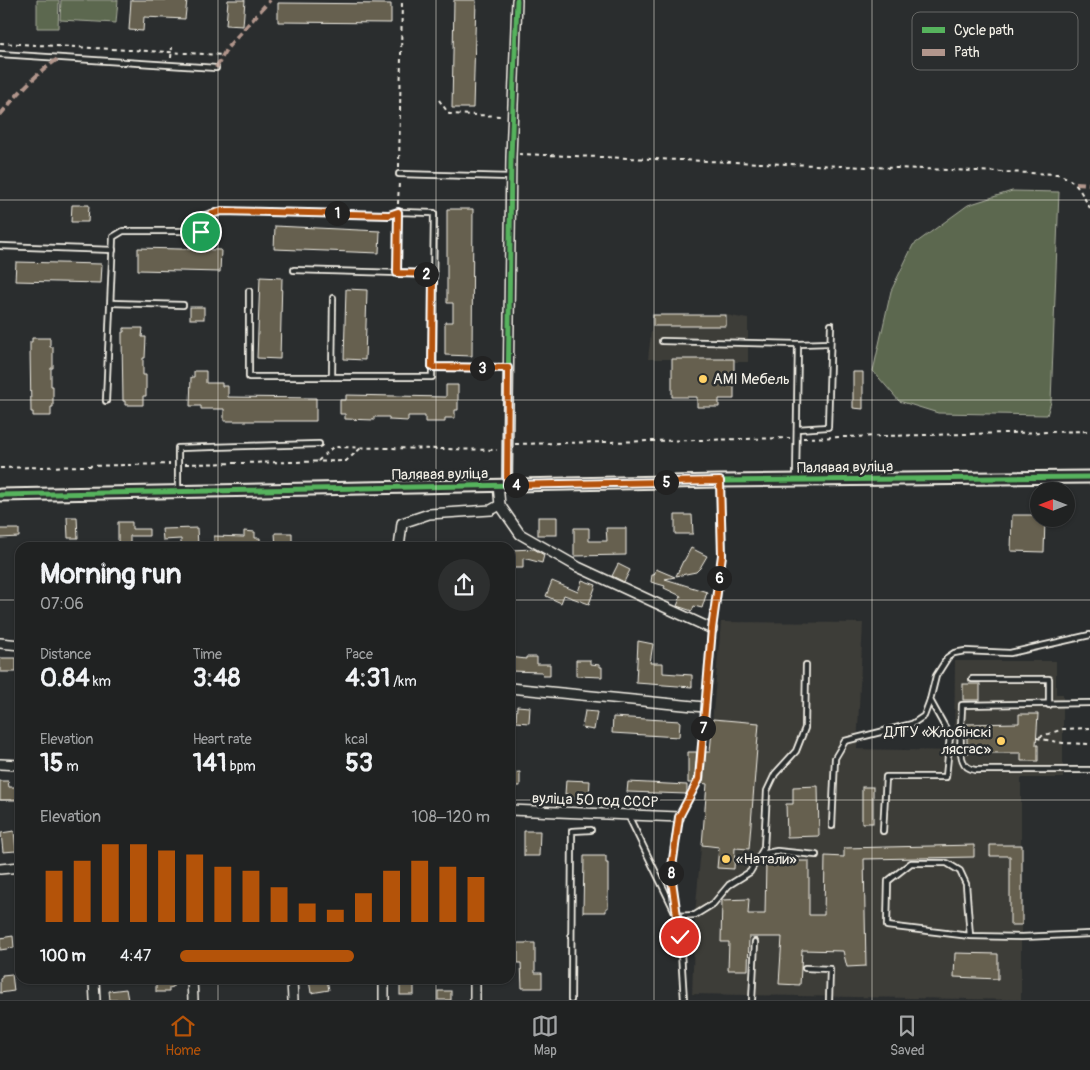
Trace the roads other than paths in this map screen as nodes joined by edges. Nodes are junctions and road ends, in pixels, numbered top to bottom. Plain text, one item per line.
1 (517, 0) edge
2 (0, 54) edge
3 (216, 68) dead end
4 (399, 174) road end
5 (511, 177) junction
6 (201, 232) road end
7 (0, 246) edge
8 (113, 250) junction
9 (294, 270) dead end
10 (397, 273) junction
11 (433, 274) junction
12 (249, 291) dead end
13 (333, 298) dead end
14 (110, 303) junction
15 (183, 305) dead end
16 (832, 325) dead end
17 (662, 341) dead end
18 (830, 343) junction
19 (798, 344) junction
20 (432, 367) junction
21 (508, 368) junction
22 (332, 377) junction
23 (106, 401) dead end
24 (797, 429) junction
25 (319, 444) dead end
26 (1090, 477) edge
27 (796, 480) junction
28 (720, 481) junction
29 (503, 485) junction
30 (178, 492) junction
31 (0, 495) edge
32 (500, 505) junction
33 (400, 542) edge
34 (712, 629) junction
35 (1090, 635) edge
36 (0, 643) edge
37 (15, 644) edge
38 (806, 665) dead end
39 (972, 679) dead end
40 (515, 688) edge
41 (930, 700) junction
42 (1090, 703) edge
43 (1050, 705) junction
44 (704, 707) junction
45 (0, 764) edge
46 (15, 765) edge
47 (1090, 770) edge
48 (515, 810) edge
49 (628, 815) junction
50 (679, 817) junction
51 (832, 826) dead end
52 (591, 830) dead end
53 (883, 831) dead end
54 (761, 854) junction
55 (816, 855) dead end
56 (15, 868) edge
57 (0, 869) edge
58 (677, 916) junction
59 (1090, 934) edge
60 (970, 936) junction
61 (754, 942) dead end
62 (805, 968) dead end
63 (94, 984) edge
64 (192, 984) edge
65 (292, 984) edge
66 (384, 984) edge
67 (474, 984) edge
68 (95, 1000) edge
69 (193, 1000) edge
70 (293, 1000) edge
71 (384, 1000) edge
72 (476, 1000) edge
73 (571, 1000) edge
74 (684, 1000) edge
75 (752, 1000) edge
76 (829, 1000) edge

1 - 5 street
2 - 3 lane
4 - 5 lane
5 - 21 street
6 - 8 lane
7 - 8 lane
8 - 14 lane
9 - 10 lane
10 - 11 lane
10 - 11 lane
11 - 20 lane
12 - 22 lane
13 - 22 lane
14 - 15 lane
14 - 23 lane
16 - 18 lane
17 - 19 lane
18 - 19 lane
18 - 24 lane
19 - 24 lane
20 - 21 lane
20 - 22 lane
21 - 29 street
24 - 27 lane
25 - 30 lane
26 - 27 street, Палявая вуліца
27 - 28 street, Палявая вуліца
28 - 29 street, Палявая вуліца
28 - 34 lane
29 - 30 street, Палявая вуліца
29 - 32 street
30 - 31 street, Палявая вуліца
32 - 33 street
32 - 34 street
34 - 44 lane
35 - 41 lane
36 - 37 street
38 - 54 lane
39 - 43 lane
40 - 44 street
41 - 51 lane
41 - 53 lane
42 - 43 lane
43 - 47 lane
44 - 50 lane
45 - 46 street
48 - 49 street, вуліца 50 год СССР
49 - 50 street, вуліца 50 год СССР
49 - 58 lane
50 - 58 lane
52 - 73 lane
54 - 55 lane
54 - 58 lane
56 - 57 street
58 - 74 lane
59 - 60 lane
60 - 60 lane
61 - 75 lane
62 - 76 lane
63 - 68 street
64 - 69 street
65 - 70 street
66 - 71 street
67 - 72 street

